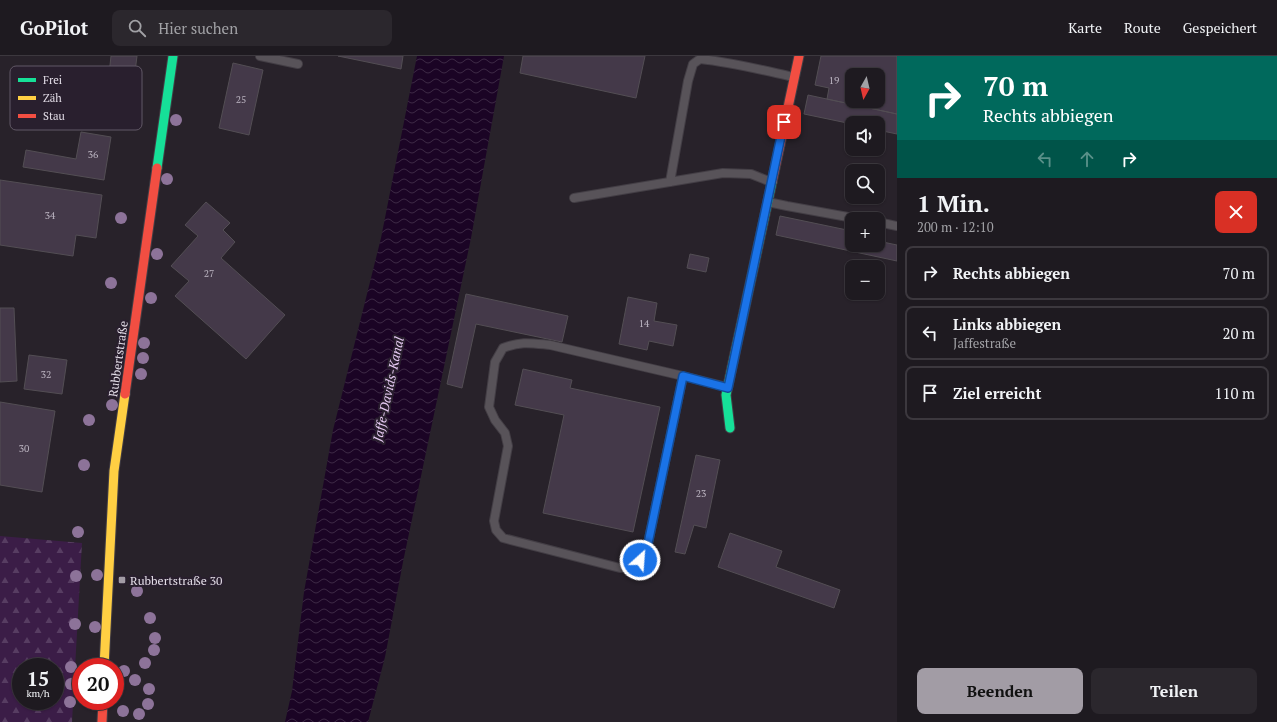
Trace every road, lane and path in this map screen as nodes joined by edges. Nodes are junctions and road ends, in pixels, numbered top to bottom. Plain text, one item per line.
1 (173, 56) edge
2 (260, 56) edge
3 (798, 56) edge
4 (298, 64) dead end
5 (794, 77) junction
6 (670, 182) junction
7 (772, 182) junction
8 (574, 198) dead end
9 (768, 201) junction
10 (845, 216) edge
11 (885, 223) edge
12 (897, 226) edge
13 (683, 376) junction
14 (728, 388) junction
15 (730, 428) dead end
16 (104, 658) edge
17 (102, 710) edge
18 (102, 722) edge

1 - 16 street, Rubbertstraße
2 - 4 lane
3 - 5 street
5 - 6 lane
5 - 7 street
6 - 7 lane
6 - 8 lane
7 - 9 street
9 - 10 lane
9 - 14 street
11 - 12 lane
13 - 13 lane
13 - 14 lane
14 - 15 street
17 - 18 street

